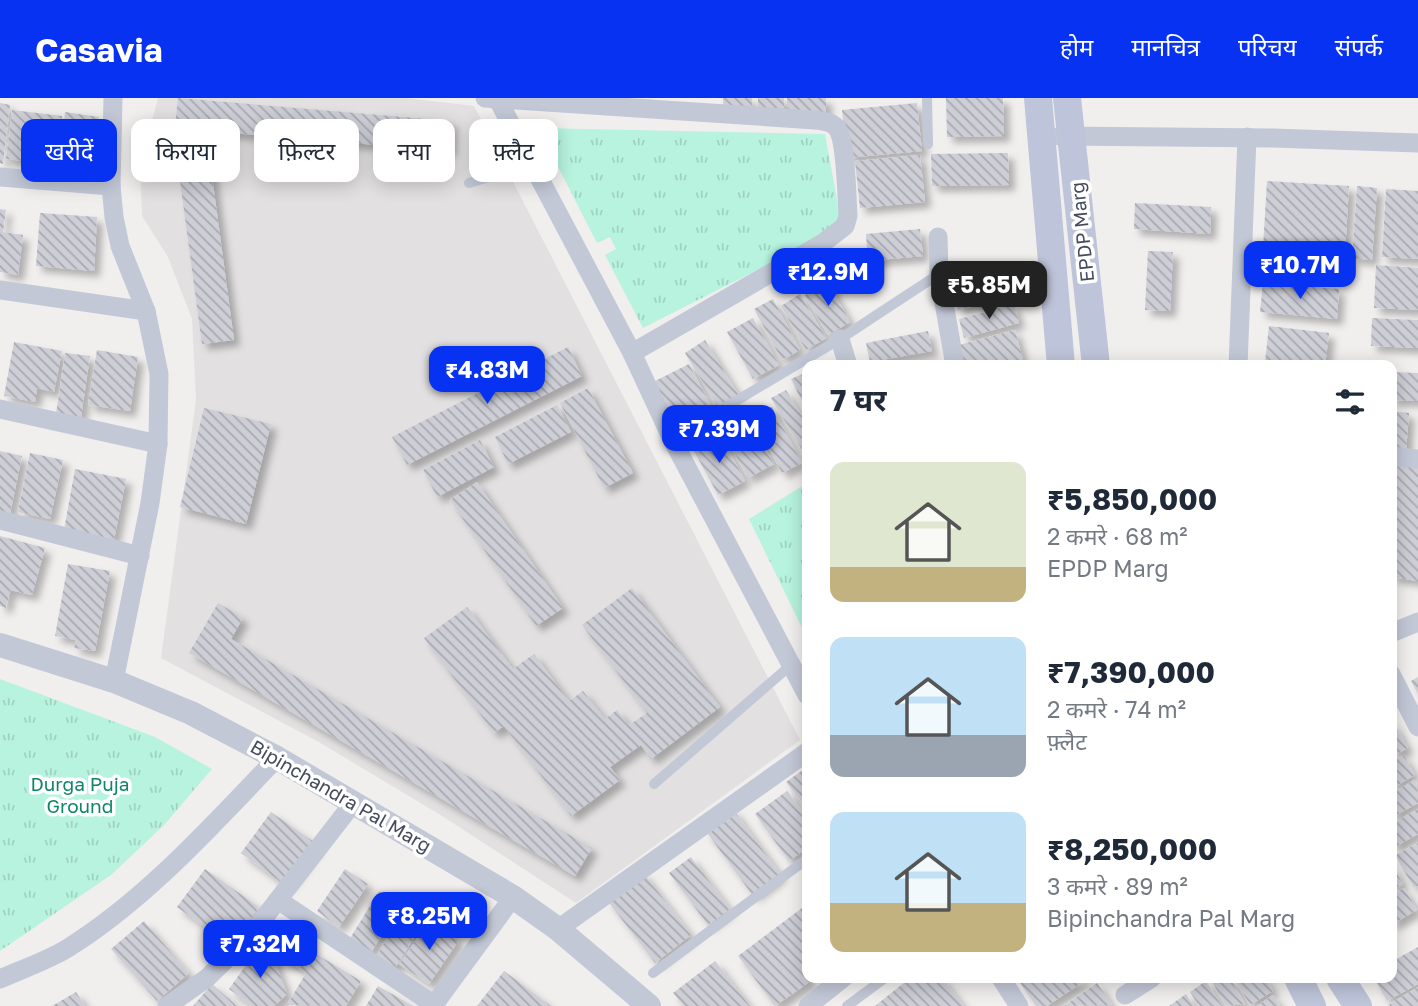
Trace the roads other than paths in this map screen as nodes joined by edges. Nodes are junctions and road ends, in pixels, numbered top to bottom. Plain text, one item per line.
1 (113, 98) edge
2 (493, 98) edge
3 (927, 98) edge
4 (1038, 98) edge
5 (1067, 98) edge
6 (505, 119) edge
7 (1041, 136) junction
8 (1072, 137) junction
9 (1247, 138) junction
10 (1418, 143) edge
11 (928, 144) dead end
12 (0, 177) edge
13 (472, 182) edge
14 (541, 182) edge
15 (469, 183) dead end
16 (111, 186) junction
17 (938, 237) dead end
18 (939, 274) junction
19 (0, 290) edge
20 (146, 312) junction
21 (840, 339) junction
22 (632, 353) junction
23 (805, 360) edge
24 (846, 360) edge
25 (954, 360) edge
26 (1060, 360) edge
27 (1095, 360) edge
28 (1238, 360) edge
29 (802, 362) edge
30 (0, 409) edge
31 (672, 439) junction
32 (158, 444) junction
33 (1397, 457) edge
34 (1418, 459) edge
35 (0, 520) edge
36 (140, 556) junction
37 (1418, 622) edge
38 (1397, 631) edge
39 (0, 645) edge
40 (791, 665) junction
41 (114, 681) junction
42 (802, 686) edge
43 (1397, 686) edge
44 (1418, 727) edge
45 (802, 756) edge
46 (277, 758) junction
47 (654, 784) dead end
48 (354, 802) junction
49 (802, 863) edge
50 (513, 897) junction
51 (278, 900) junction
52 (558, 929) junction
53 (653, 973) dead end
54 (0, 979) edge
55 (837, 983) edge
56 (867, 983) edge
57 (879, 983) edge
58 (1004, 983) edge
59 (1143, 983) edge
60 (1300, 983) edge
61 (1343, 983) edge
62 (871, 989) junction
63 (1124, 993) edge
64 (434, 1005) edge
65 (167, 1006) edge
66 (649, 1006) edge
67 (808, 1006) edge
68 (847, 1006) edge
69 (1019, 1006) edge
70 (1312, 1006) edge
71 (1358, 1006) edge

1 - 16 street
2 - 6 street
2 - 22 street
3 - 11 lane
4 - 7 main road, EPDP Marg
5 - 8 main road, EPDP Marg
7 - 8 street
7 - 26 main road, EPDP Marg
8 - 9 street
8 - 27 main road, EPDP Marg
9 - 10 street
9 - 28 street
12 - 16 street
13 - 15 lane
14 - 22 street
16 - 20 street
17 - 18 street
18 - 21 lane
18 - 25 street
19 - 20 street
20 - 32 street
21 - 23 lane
21 - 24 street
22 - 31 street
29 - 31 lane
30 - 32 street
31 - 40 street
32 - 36 street
33 - 34 street
35 - 36 street
36 - 41 street
37 - 38 street
39 - 41 street, Bipinchandra Pal Marg
40 - 42 street
40 - 47 lane
41 - 46 street, Bipinchandra Pal Marg
43 - 44 street
45 - 52 street
46 - 48 street, Bipinchandra Pal Marg
46 - 54 street
48 - 50 street, Bipinchandra Pal Marg
48 - 51 street
49 - 53 lane
50 - 52 street, Bipinchandra Pal Marg
50 - 64 street
51 - 64 street
51 - 65 street
52 - 66 street, Bipinchandra Pal Marg
55 - 67 street
56 - 62 lane
57 - 62 lane
58 - 69 street
59 - 63 street
60 - 70 main road
61 - 71 main road
62 - 68 lane

